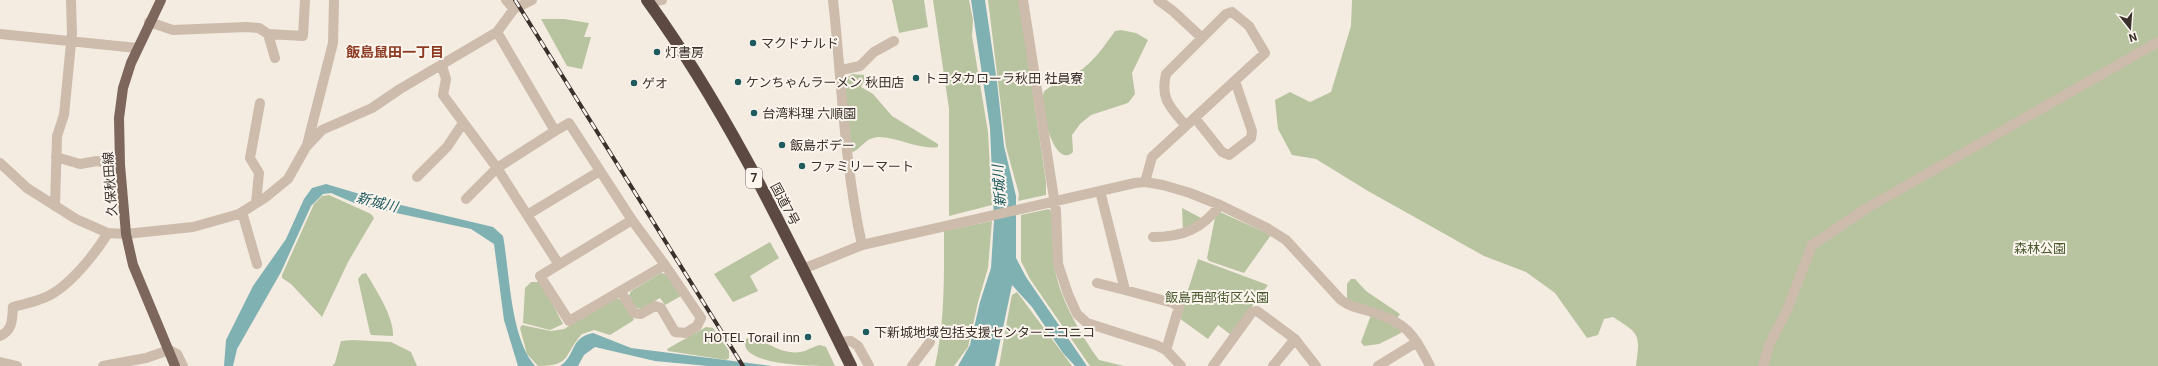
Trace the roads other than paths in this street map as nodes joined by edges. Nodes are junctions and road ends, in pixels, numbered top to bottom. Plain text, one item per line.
1 (71, 0) edge
2 (161, 0) edge
3 (305, 0) edge
4 (334, 0) edge
5 (506, 0) edge
6 (532, 0) edge
7 (662, 0) edge
8 (833, 0) edge
9 (1023, 0) edge
10 (1158, 0) edge
11 (648, 2) edge
12 (514, 9) junction
13 (149, 22) junction
14 (497, 32) junction
15 (0, 34) edge
16 (268, 34) junction
17 (1202, 38) junction
18 (71, 40) junction
19 (894, 41) dead end
20 (2158, 42) edge
21 (137, 48) junction
22 (274, 58) dead end
23 (442, 66) junction
24 (841, 70) junction
25 (1235, 81) junction
26 (260, 103) dead end
27 (1195, 118) junction
28 (463, 123) junction
29 (1186, 126) junction
30 (555, 132) junction
31 (306, 147) junction
32 (56, 157) junction
33 (0, 163) edge
34 (120, 165) junction
35 (497, 168) junction
36 (600, 171) junction
37 (417, 177) dead end
38 (1145, 182) junction
39 (1100, 191) junction
40 (466, 199) dead end
41 (1054, 202) junction
42 (256, 203) junction
43 (1220, 205) junction
44 (55, 206) junction
45 (242, 212) junction
46 (527, 215) junction
47 (632, 220) junction
48 (108, 233) junction
49 (126, 234) junction
50 (1153, 237) dead end
51 (862, 244) junction
52 (257, 264) dead end
53 (558, 264) junction
54 (665, 265) junction
55 (802, 269) junction
56 (1097, 283) dead end
57 (1125, 290) junction
58 (621, 292) junction
59 (0, 336) edge
60 (1295, 339) junction
61 (840, 342) junction
62 (930, 342) dead end
63 (1417, 342) junction
64 (169, 350) junction
65 (1166, 350) junction
66 (0, 362) edge
67 (850, 364) edge
68 (17, 366) edge
69 (103, 366) edge
70 (175, 366) edge
71 (183, 366) edge
72 (869, 366) edge
73 (912, 366) edge
74 (1181, 366) edge
75 (1213, 366) edge
76 (1273, 366) edge
77 (1316, 366) edge
78 (1378, 366) edge
79 (1430, 366) edge
80 (1763, 366) edge

1 - 18 street
2 - 13 main road, 久保秋田線
3 - 16 street
4 - 31 street
5 - 12 street
6 - 12 street
7 - 11 street
8 - 24 street
9 - 41 street
10 - 17 street
11 - 55 highway, 国道7号 / 7
12 - 14 street
13 - 16 street
13 - 21 main road, 久保秋田線
14 - 23 street
14 - 30 street
15 - 18 street
16 - 22 street
17 - 25 street
17 - 29 street
18 - 21 street
18 - 32 street
19 - 24 street
20 - 80 street
21 - 34 main road, 久保秋田線
23 - 28 street
23 - 31 street
24 - 51 street
25 - 27 street
25 - 27 street
26 - 42 street
27 - 29 street
28 - 35 street
28 - 37 street
29 - 38 street
30 - 35 street
30 - 36 street
31 - 42 street
32 - 34 street
32 - 44 street
33 - 44 street
34 - 49 main road, 久保秋田線
35 - 40 street
35 - 46 street
36 - 46 street
36 - 47 street
38 - 39 street
38 - 43 street
39 - 41 street
39 - 57 street
41 - 51 street
41 - 65 street
42 - 45 street
43 - 50 street
43 - 63 street
44 - 48 street
45 - 49 street
45 - 52 street
46 - 53 street
47 - 53 street
47 - 54 street
48 - 49 street
48 - 59 street
49 - 64 main road, 久保秋田線
51 - 55 street
53 - 58 street
54 - 58 street
54 - 58 street
55 - 61 highway, 国道7号 / 7
56 - 57 street
57 - 65 street
60 - 75 street
60 - 76 street
60 - 77 street
61 - 67 highway, 国道7号 / 7
61 - 72 street
62 - 73 street
63 - 78 street
63 - 79 street
64 - 69 street
64 - 70 main road, 久保秋田線
64 - 71 street
65 - 74 street
66 - 68 street

